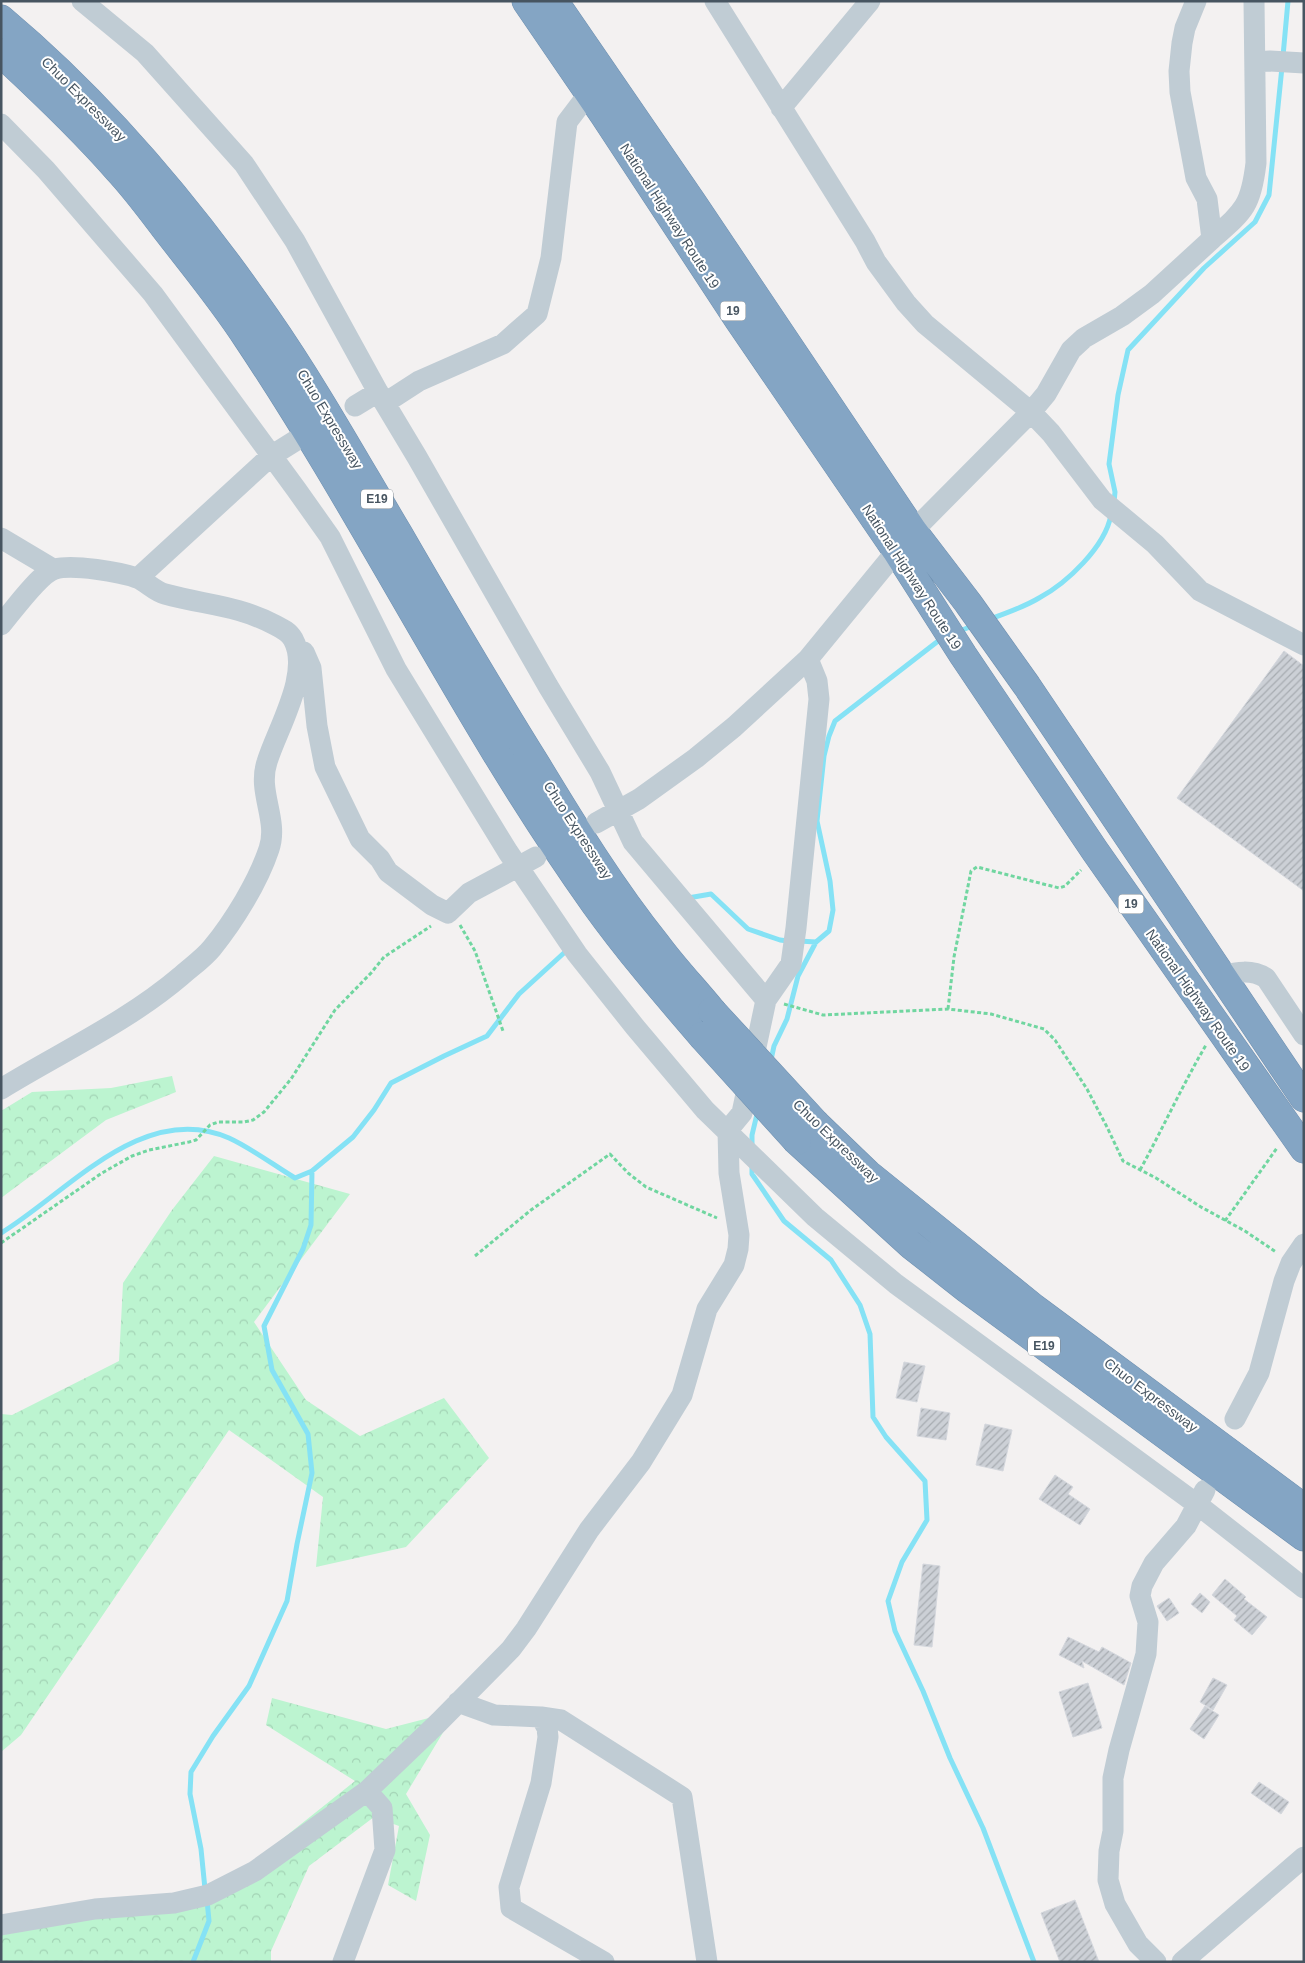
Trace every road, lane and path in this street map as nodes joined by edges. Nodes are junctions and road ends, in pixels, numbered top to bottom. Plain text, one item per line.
1 (82, 1) edge
2 (526, 1) edge
3 (554, 1) edge
4 (715, 1) edge
5 (870, 1) edge
6 (1196, 1) edge
7 (1254, 1) edge
8 (1, 19) edge
9 (1, 52) edge
10 (1262, 61) junction
11 (1302, 62) edge
12 (589, 93) junction
13 (781, 108) junction
14 (1, 124) edge
15 (1212, 238) junction
16 (381, 398) junction
17 (355, 406) dead end
18 (1031, 412) junction
19 (295, 441) dead end
20 (271, 456) junction
21 (1, 538) edge
22 (904, 540) junction
23 (53, 569) junction
24 (138, 578) junction
25 (1, 625) edge
26 (294, 640) junction
27 (1302, 642) edge
28 (808, 660) junction
29 (618, 812) junction
30 (596, 823) dead end
31 (1098, 855) junction
32 (527, 861) junction
33 (448, 913) junction
34 (1221, 976) junction
35 (771, 1001) junction
36 (948, 1010) junction
37 (503, 1031) dead end
38 (1220, 1032) junction
39 (1304, 1035) edge
40 (1, 1089) edge
41 (1304, 1098) edge
42 (807, 1133) junction
43 (732, 1135) junction
44 (1277, 1147) dead end
45 (1304, 1149) edge
46 (1140, 1170) junction
47 (737, 1220) junction
48 (1225, 1220) junction
49 (1, 1243) edge
50 (1304, 1244) edge
51 (475, 1256) dead end
52 (1292, 1263) junction
53 (1235, 1418) dead end
54 (1201, 1498) junction
55 (1304, 1508) edge
56 (1304, 1537) edge
57 (1304, 1588) edge
58 (458, 1702) junction
59 (541, 1717) junction
60 (367, 1791) junction
61 (1304, 1856) edge
62 (1, 1924) edge
63 (343, 1962) edge
64 (604, 1962) edge
65 (707, 1962) edge
66 (1156, 1962) edge
67 (1182, 1962) edge

1 - 16 street
2 - 12 highway, National Highway Route 19 / 19
3 - 22 highway, National Highway Route 19 / 19
4 - 13 street
5 - 13 street
6 - 15 street
7 - 10 street
8 - 42 highway, Chuo Expressway / E19, bridge
9 - 42 highway, Chuo Expressway / E19, bridge
10 - 11 street
10 - 15 street
12 - 16 street
12 - 22 highway, National Highway Route 19 / 19
13 - 18 street
14 - 20 street
15 - 18 street
16 - 17 street
16 - 29 street
18 - 22 street
18 - 27 street
19 - 20 street
20 - 24 street
20 - 32 street
21 - 23 street
22 - 28 street
22 - 31 highway, National Highway Route 19 / 19
22 - 34 highway, National Highway Route 19 / 19
23 - 24 street
23 - 25 street
24 - 26 street
26 - 33 street
26 - 40 street
28 - 29 street
28 - 35 street
29 - 30 street
29 - 35 street
31 - 36 path
31 - 38 highway, National Highway Route 19 / 19
32 - 33 street
32 - 43 street
33 - 37 path
33 - 49 path
34 - 39 street
34 - 41 highway, National Highway Route 19 / 19
35 - 36 path
35 - 43 street
36 - 46 path
38 - 45 highway, National Highway Route 19 / 19
38 - 46 path
42 - 55 highway, Chuo Expressway / E19
42 - 56 highway, Chuo Expressway / E19
43 - 47 street
43 - 54 street
44 - 48 path
46 - 48 path
47 - 51 path
47 - 58 street
48 - 52 path
50 - 52 street
52 - 53 street
54 - 57 street
54 - 66 street
58 - 59 street
58 - 60 street
59 - 64 street
59 - 65 street
60 - 62 street
60 - 63 street
61 - 67 street

